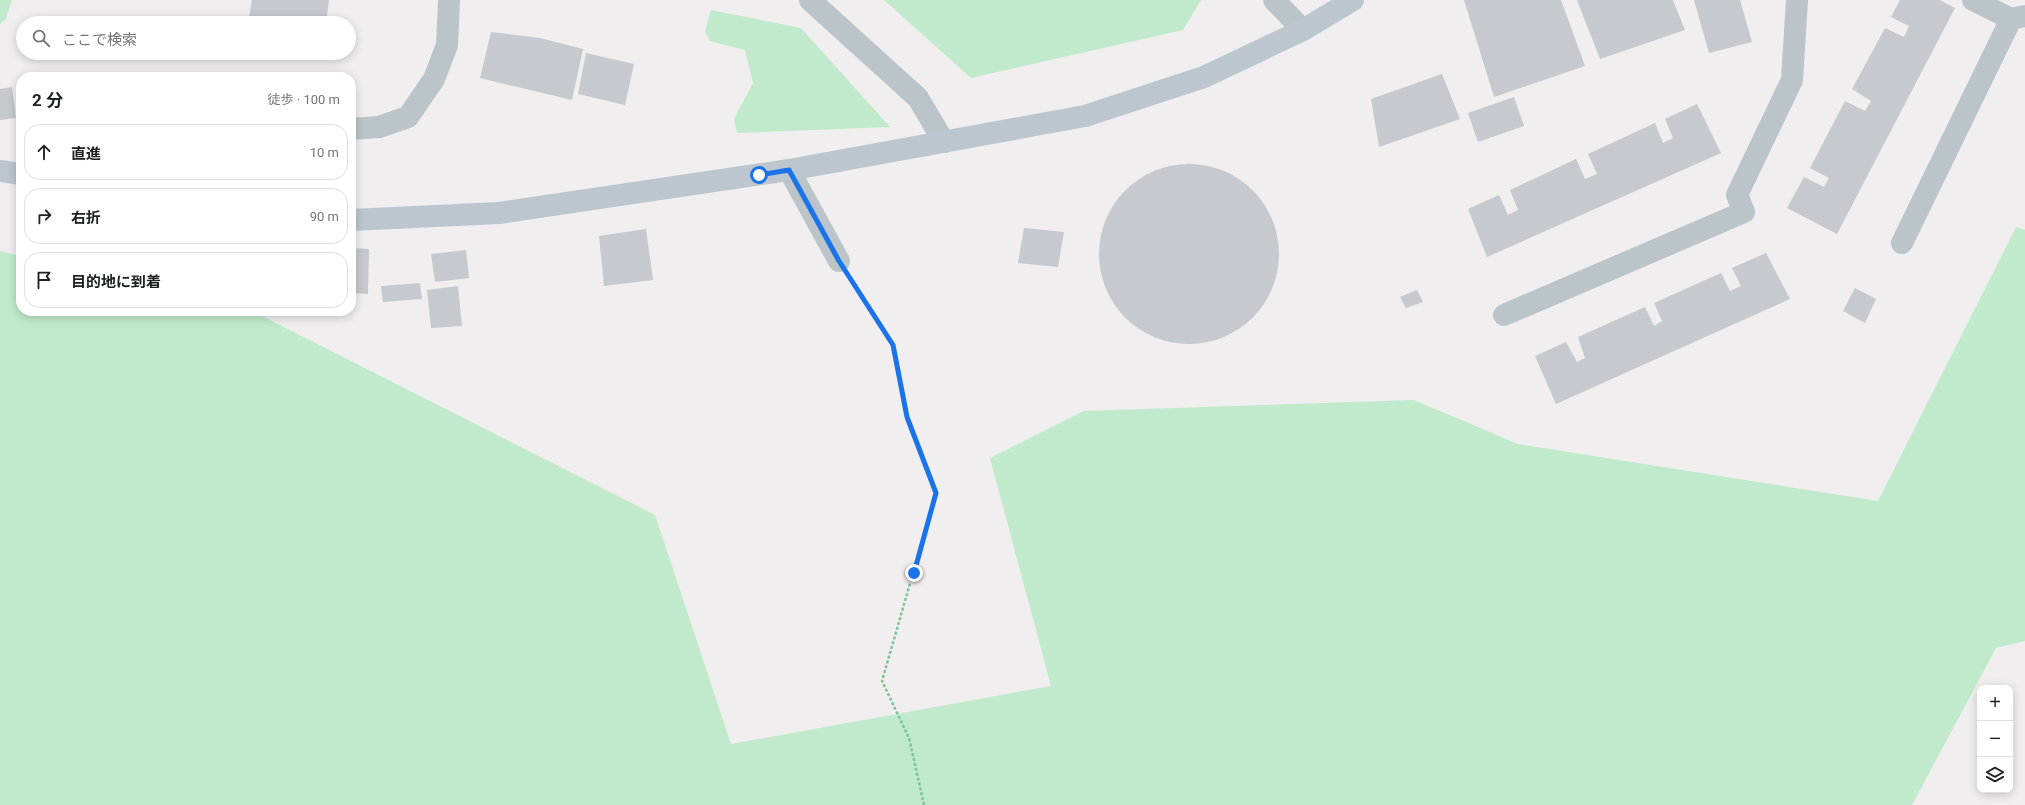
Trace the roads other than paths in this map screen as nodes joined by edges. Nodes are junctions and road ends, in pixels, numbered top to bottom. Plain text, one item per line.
1 (448, 0) edge
2 (810, 0) edge
3 (1274, 0) edge
4 (1353, 0) edge
5 (1797, 0) edge
6 (1974, 0) edge
7 (2018, 18) edge
8 (1303, 30) junction
9 (356, 129) edge
10 (944, 142) junction
11 (789, 170) junction
12 (0, 171) edge
13 (16, 173) edge
14 (356, 220) edge
15 (1902, 244) dead end
16 (839, 261) road end
17 (1504, 315) dead end

1 - 9 street
2 - 10 street
3 - 8 street
4 - 8 street
5 - 17 street
6 - 7 street
7 - 15 street
8 - 10 street
10 - 11 street
11 - 14 street
11 - 16 street
12 - 13 street

